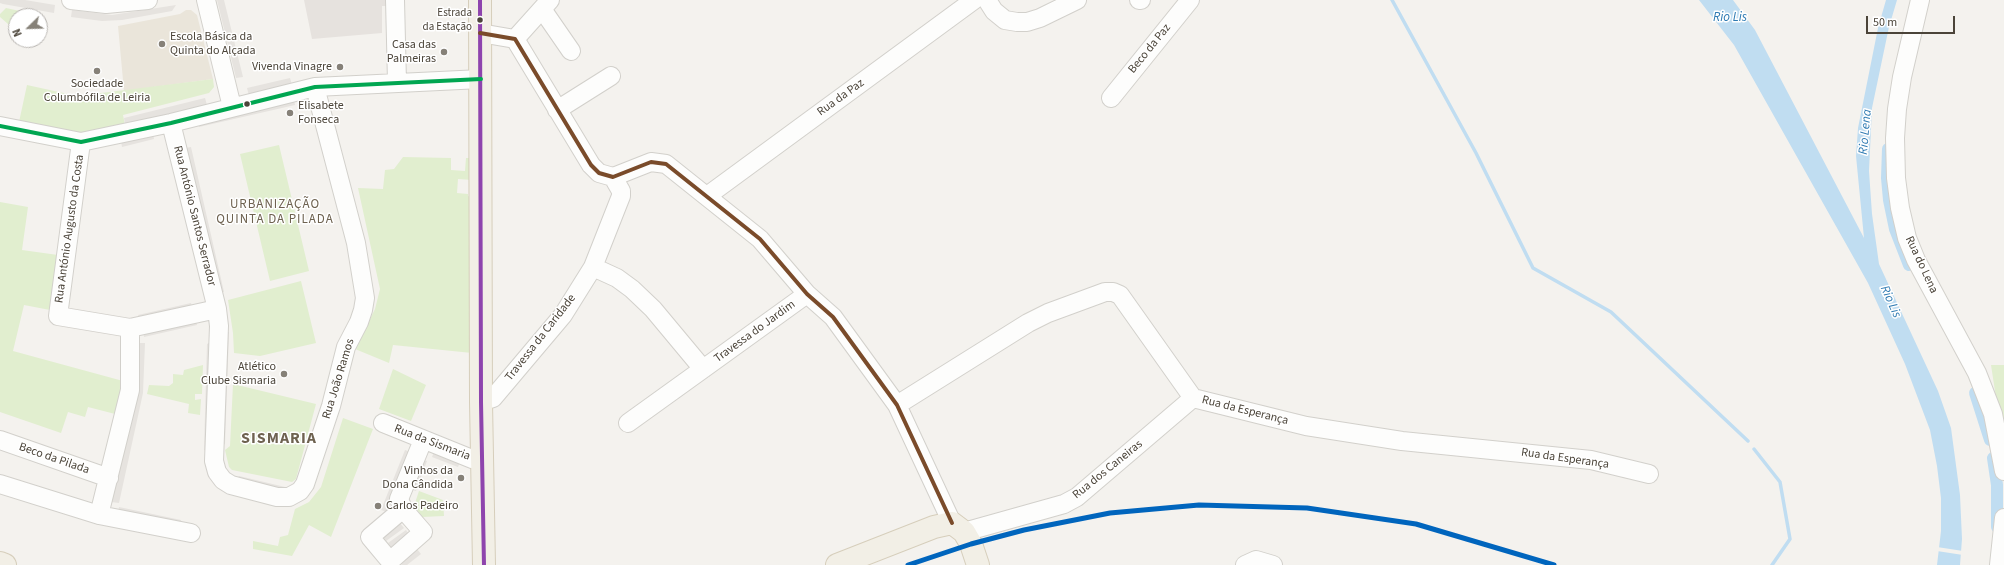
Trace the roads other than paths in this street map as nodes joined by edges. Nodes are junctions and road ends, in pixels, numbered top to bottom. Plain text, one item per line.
1 (71, 0) edge
2 (148, 0) edge
3 (206, 0) edge
4 (395, 0) edge
5 (480, 0) edge
6 (974, 0) edge
7 (987, 0) edge
8 (1076, 0) edge
9 (1190, 0) edge
10 (1920, 0) edge
11 (546, 5) edge
12 (480, 33) junction
13 (515, 39) junction
14 (571, 51) dead end
15 (611, 76) dead end
16 (481, 79) junction
17 (397, 82) junction
18 (315, 87) junction
19 (1111, 98) dead end
20 (232, 107) junction
21 (557, 110) junction
22 (171, 123) junction
23 (0, 126) edge
24 (82, 142) junction
25 (613, 177) junction
26 (707, 196) junction
27 (594, 267) junction
28 (807, 294) junction
29 (217, 309) junction
30 (130, 328) junction
31 (703, 369) junction
32 (1193, 398) junction
33 (481, 402) junction
34 (897, 405) junction
35 (383, 423) dead end
36 (628, 423) dead end
37 (0, 440) edge
38 (423, 440) junction
39 (482, 460) junction
40 (2004, 471) edge
41 (1649, 474) dead end
42 (108, 478) junction
43 (0, 484) edge
44 (403, 509) dead end
45 (99, 515) junction
46 (2004, 518) edge
47 (958, 527) junction
48 (191, 533) dead end
49 (0, 563) edge
50 (5, 565) edge
51 (484, 565) edge
52 (837, 565) edge
53 (978, 565) edge
54 (1245, 565) edge
55 (1273, 565) edge
56 (1999, 565) edge

1 - 2 street
3 - 20 street
4 - 17 street
5 - 12 main road
6 - 26 street, Rua da Paz
7 - 8 street
9 - 19 street, Beco da Paz
10 - 40 street, Rua do Lena
11 - 13 street
11 - 14 street
12 - 13 street
12 - 16 main road
13 - 21 street
15 - 21 street
16 - 17 street
16 - 33 main road
17 - 18 street
18 - 20 street
18 - 29 street, Rua João Ramos
20 - 22 street
21 - 25 street
22 - 24 street
22 - 29 street, Rua António Santos Serrador
23 - 24 street
24 - 30 street, Rua António Augusto da Costa
25 - 26 street
25 - 27 street, Travessa da Caridade
26 - 28 street
27 - 31 street
27 - 33 street, Travessa da Caridade
28 - 31 street, Travessa do Jardim
28 - 34 street
29 - 30 street
30 - 42 street
31 - 36 street, Travessa do Jardim
32 - 34 street, Rua da Esperança
32 - 41 street, Rua da Esperança
32 - 47 street, Rua dos Caneiras
33 - 39 main road
34 - 47 street
35 - 38 street, Rua da Sismaria
37 - 42 street, Beco da Pilada
38 - 39 street, Rua da Sismaria
38 - 44 street
39 - 51 main road
42 - 45 street
43 - 45 street
45 - 48 street
46 - 56 street
47 - 52 main road
47 - 53 main road
49 - 50 main road
54 - 55 street

